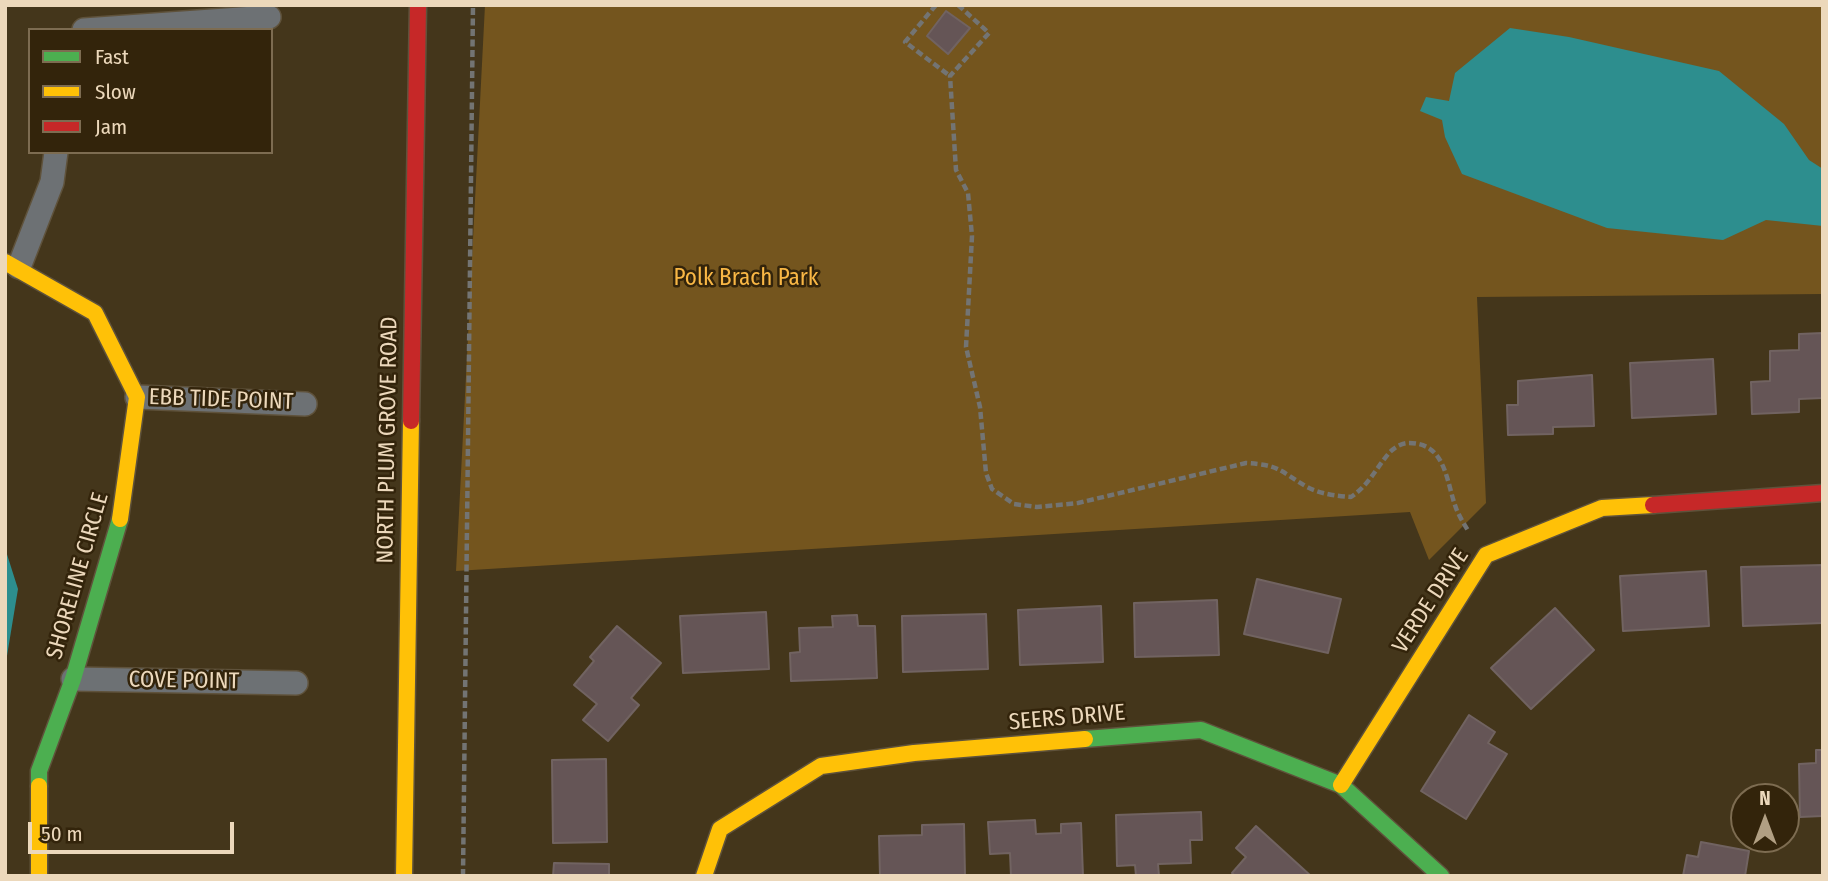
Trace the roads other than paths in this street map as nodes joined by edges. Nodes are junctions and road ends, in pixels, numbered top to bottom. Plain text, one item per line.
1 (418, 5) edge
2 (269, 17) dead end
3 (112, 28) edge
4 (56, 154) edge
5 (12, 265) edge
6 (137, 397) junction
7 (305, 404) dead end
8 (1823, 493) edge
9 (73, 679) junction
10 (296, 683) dead end
11 (1341, 785) junction
12 (39, 876) edge
13 (404, 876) edge
14 (704, 876) edge
15 (1441, 876) edge

1 - 13 street, NORTH PLUM GROVE ROAD
2 - 3 street
4 - 5 street
5 - 6 street
6 - 7 street, EBB TIDE POINT
6 - 9 street, SHORELINE CIRCLE
8 - 11 street, VERDE DRIVE
9 - 10 street, COVE POINT
9 - 12 street, SHORELINE CIRCLE
11 - 14 street, SEERS DRIVE
11 - 15 street, SEERS DRIVE

